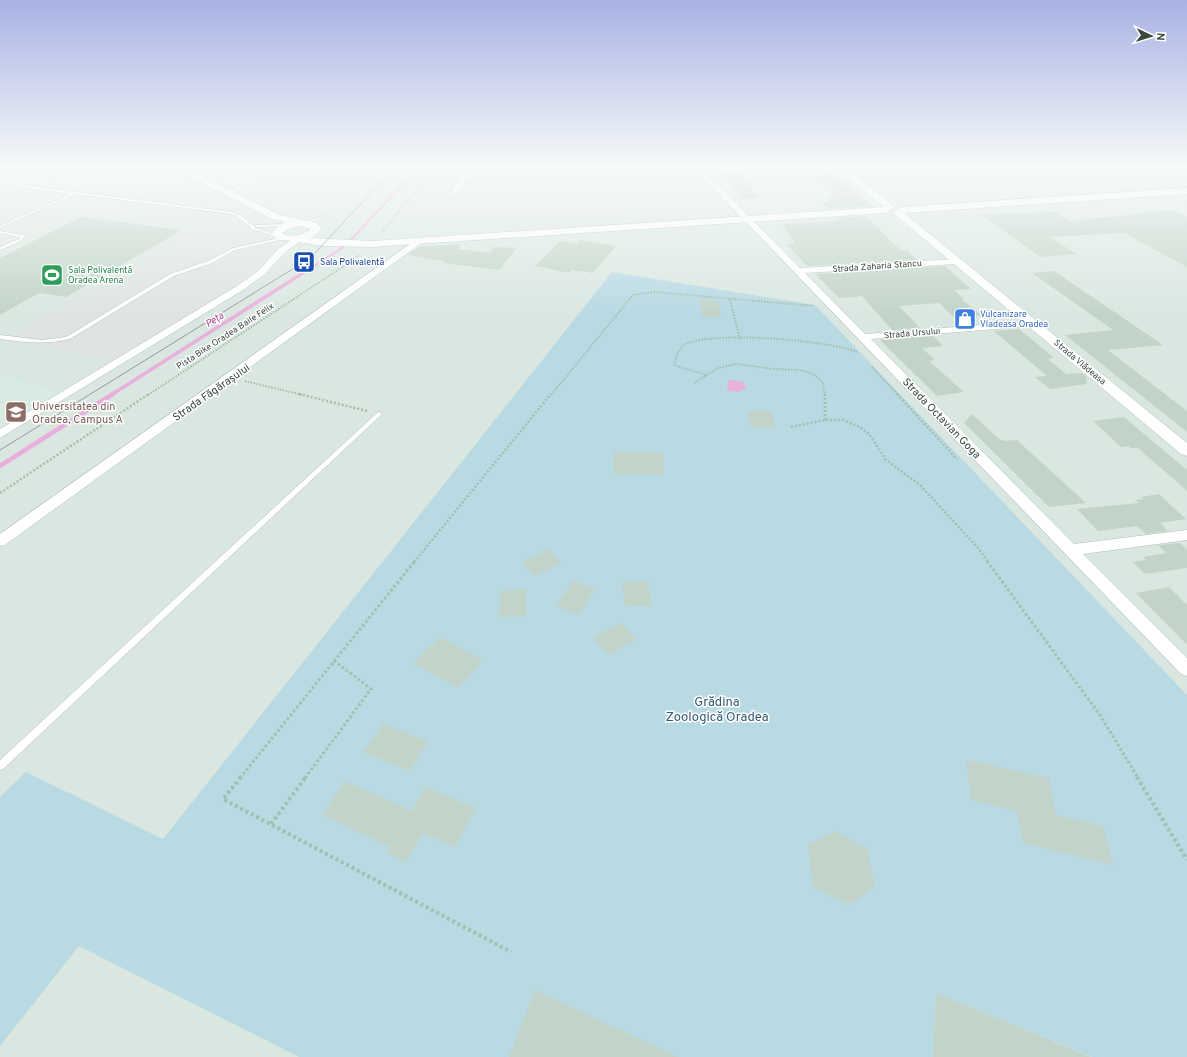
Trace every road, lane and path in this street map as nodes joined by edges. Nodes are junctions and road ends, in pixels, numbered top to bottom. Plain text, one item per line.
1 (23, 216) edge
2 (240, 216) edge
3 (261, 216) edge
4 (325, 216) edge
5 (326, 216) edge
6 (395, 216) edge
7 (779, 216) edge
8 (902, 216) edge
9 (748, 218) junction
10 (300, 223) junction
11 (0, 227) edge
12 (253, 227) junction
13 (316, 230) junction
14 (0, 232) edge
15 (284, 233) junction
16 (420, 241) junction
17 (331, 242) junction
18 (372, 244) junction
19 (0, 249) edge
20 (234, 250) junction
21 (281, 251) junction
22 (955, 261) junction
23 (799, 271) junction
24 (730, 300) junction
25 (833, 306) junction
26 (1032, 323) junction
27 (0, 337) edge
28 (863, 337) junction
29 (740, 339) junction
30 (857, 352) dead end
31 (868, 363) dead end
32 (706, 375) junction
33 (231, 378) junction
34 (694, 383) dead end
35 (379, 414) joint
36 (825, 420) junction
37 (791, 426) dead end
38 (0, 434) edge
39 (1187, 451) edge
40 (957, 459) dead end
41 (0, 493) edge
42 (1187, 535) edge
43 (0, 541) edge
44 (1071, 550) junction
45 (333, 660) junction
46 (1187, 669) edge
47 (0, 766) edge
48 (271, 824) junction
49 (1187, 860) edge
50 (511, 952) dead end

1 - 11 lane
2 - 12 lane
3 - 15 street
4 - 10 lane
5 - 13 lane
6 - 18 path, Pista Bike Oradea Baile Felix
7 - 9 street
8 - 22 street, Strada Vlădeasa
9 - 16 street
9 - 23 street, Strada Octavian Goga
10 - 13 street
10 - 15 street
12 - 15 lane
12 - 15 lane
13 - 15 street
13 - 17 street
14 - 19 lane
15 - 17 street
15 - 20 lane
15 - 20 lane
15 - 21 street
15 - 21 street
16 - 18 street
16 - 33 street, Strada Făgărașului
17 - 18 street
18 - 41 path, Pista Bike Oradea Baile Felix
20 - 27 lane
21 - 38 street
22 - 23 street, Strada Zaharia Stancu
22 - 26 street, Strada Vlădeasa
23 - 25 street, Strada Octavian Goga
24 - 25 path
24 - 29 path
24 - 45 path
25 - 28 street, Strada Octavian Goga
26 - 28 street, Strada Ursului
26 - 39 street, Strada Vlădeasa
28 - 44 street, Strada Octavian Goga
29 - 30 path
29 - 32 path
31 - 40 path
32 - 34 path
32 - 36 path
33 - 35 path
33 - 43 street, Strada Făgărașului
35 - 47 lane
36 - 37 path
36 - 49 path
42 - 44 street
44 - 46 street, Strada Octavian Goga
45 - 48 path
45 - 48 path
48 - 50 path

